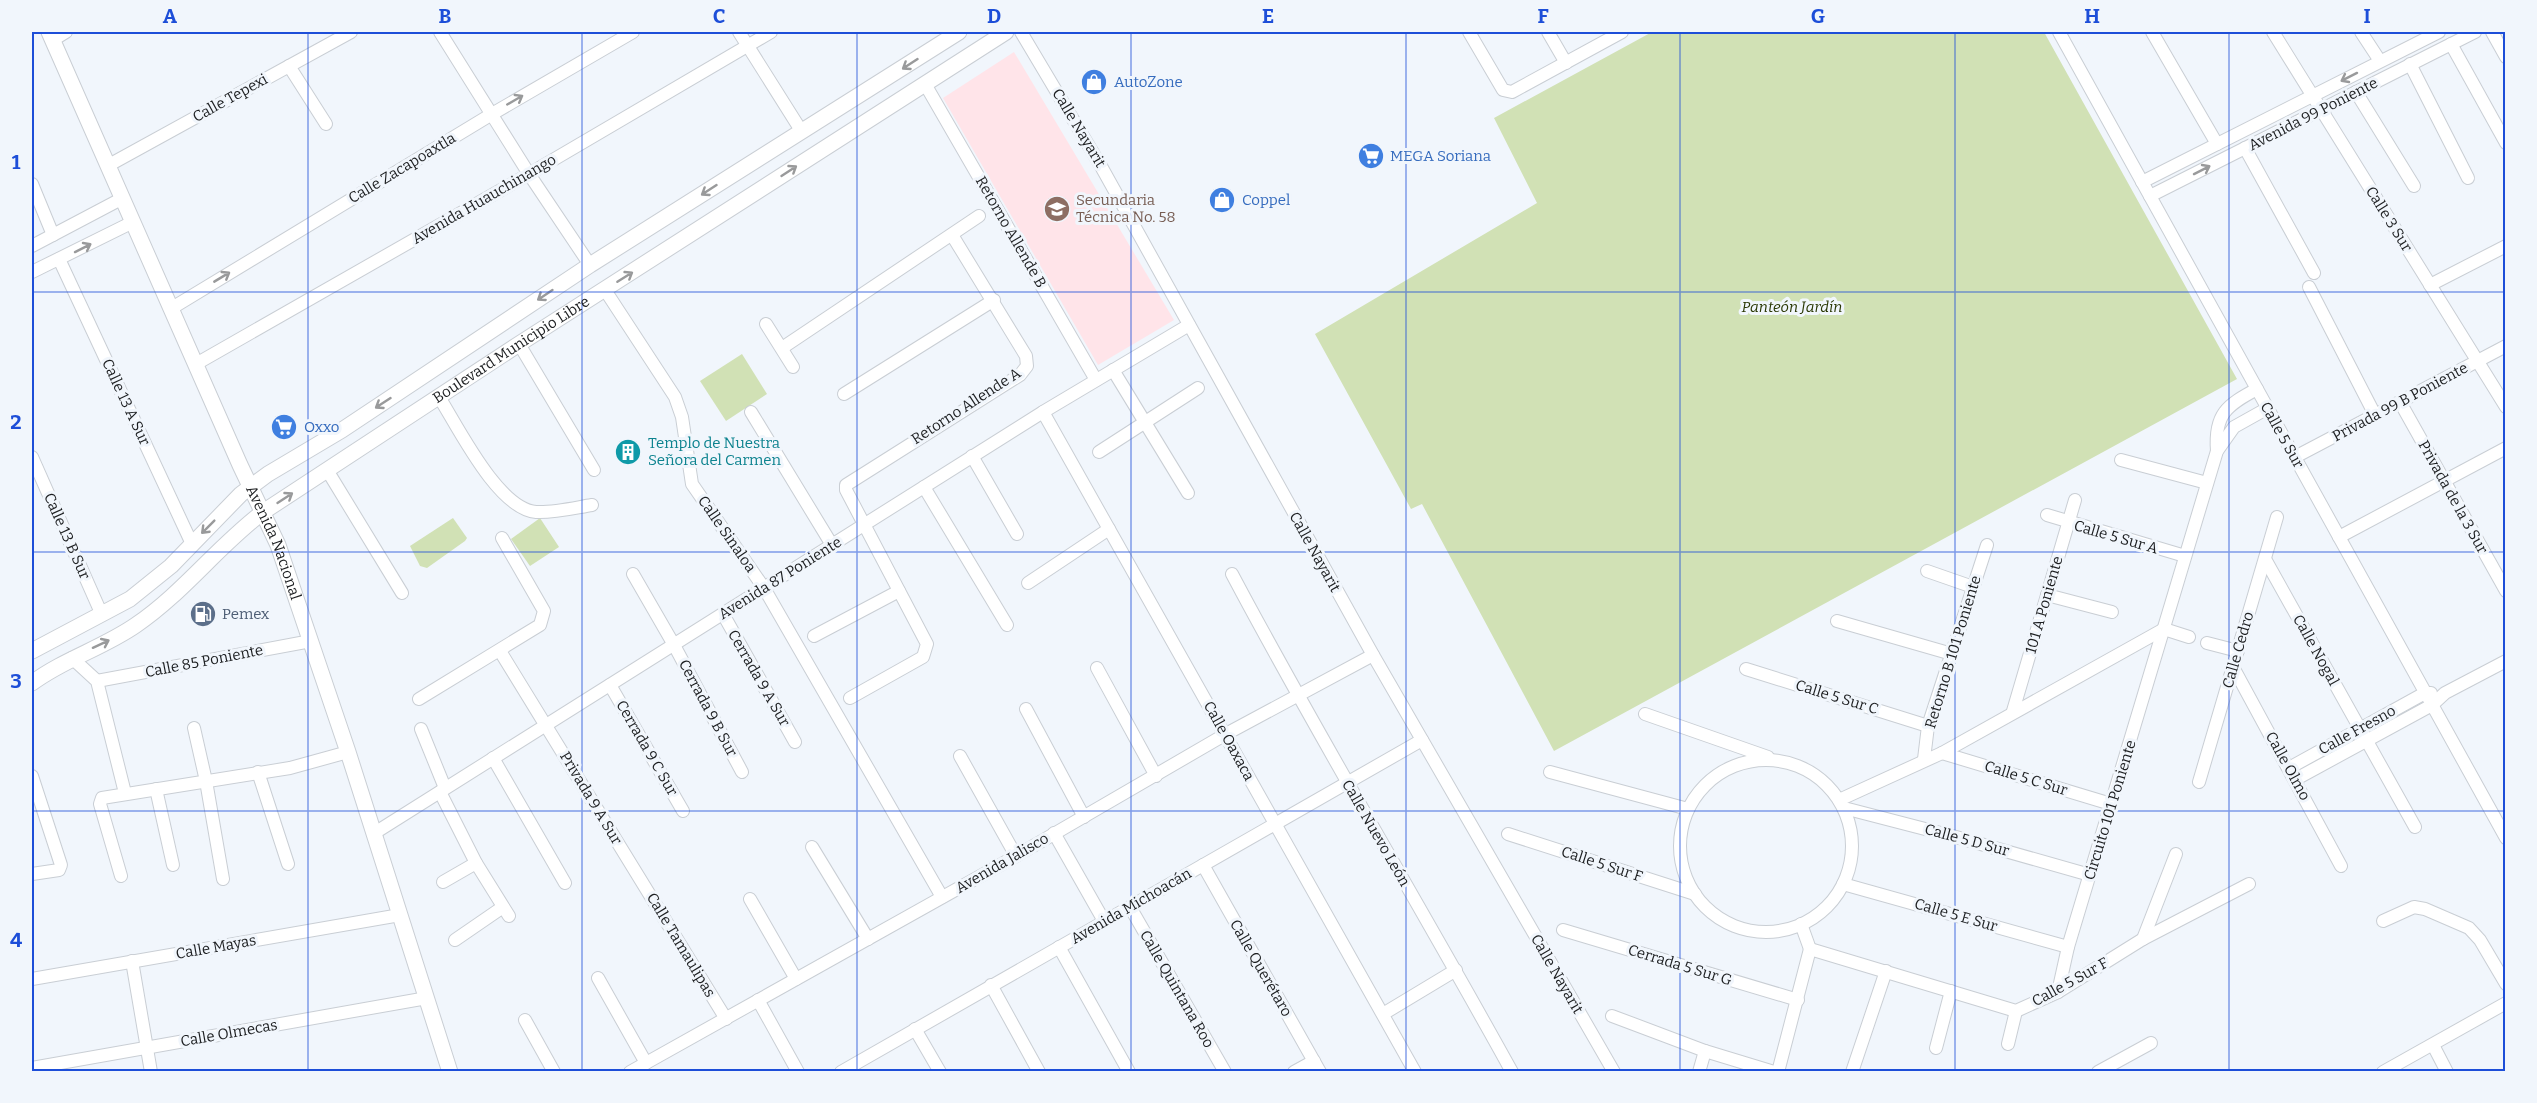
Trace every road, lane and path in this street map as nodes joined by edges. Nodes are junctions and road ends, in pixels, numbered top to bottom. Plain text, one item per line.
1 (66, 32) edge
2 (347, 32) edge
3 (440, 32) edge
4 (633, 32) edge
5 (739, 32) edge
6 (771, 32) edge
7 (959, 32) edge
8 (1006, 32) edge
9 (1021, 32) edge
10 (1469, 32) edge
11 (1548, 32) edge
12 (1622, 32) edge
13 (2059, 32) edge
14 (2152, 32) edge
15 (2273, 32) edge
16 (2361, 32) edge
17 (2439, 32) edge
18 (2475, 32) edge
19 (2492, 32) edge
20 (51, 36) edge
21 (2451, 44) junction
22 (747, 45) junction
23 (2505, 57) edge
24 (2380, 61) junction
25 (1566, 63) junction
26 (2410, 64) junction
27 (289, 66) junction
28 (925, 84) junction
29 (2356, 92) junction
30 (2313, 96) junction
31 (2321, 109) junction
32 (492, 114) junction
33 (326, 124) dead end
34 (802, 132) junction
35 (2505, 143) edge
36 (2217, 144) junction
37 (2245, 148) junction
38 (109, 165) junction
39 (529, 174) junction
40 (2468, 178) dead end
41 (2142, 182) junction
42 (32, 184) edge
43 (2414, 186) dead end
44 (2150, 196) junction
45 (123, 198) junction
46 (979, 216) dead end
47 (133, 222) junction
48 (53, 235) junction
49 (952, 235) junction
50 (32, 246) edge
51 (2505, 246) edge
52 (59, 259) junction
53 (590, 265) junction
54 (32, 272) edge
55 (2314, 273) dead end
56 (2430, 285) junction
57 (2309, 287) dead end
58 (605, 290) junction
59 (994, 300) junction
60 (172, 308) junction
61 (766, 324) dead end
62 (1189, 325) junction
63 (519, 344) junction
64 (2505, 346) edge
65 (782, 348) junction
66 (2477, 361) junction
67 (196, 364) junction
68 (793, 367) dead end
69 (1113, 370) junction
70 (1096, 380) junction
71 (1198, 388) dead end
72 (2257, 388) junction
73 (844, 394) dead end
74 (439, 397) junction
75 (2400, 402) junction
76 (2505, 407) edge
77 (2268, 408) junction
78 (751, 412) dead end
79 (1043, 412) junction
80 (2375, 415) junction
81 (1146, 422) junction
82 (2505, 448) edge
83 (2217, 451) junction
84 (1099, 452) dead end
85 (972, 456) junction
86 (32, 457) edge
87 (2295, 457) junction
88 (2121, 460) dead end
89 (327, 470) junction
90 (594, 470) dead end
91 (2444, 480) junction
92 (2207, 483) junction
93 (250, 486) junction
94 (924, 487) junction
95 (1188, 494) dead end
96 (2075, 500) dead end
97 (592, 505) dead end
98 (263, 512) junction
99 (2047, 515) dead end
100 (2277, 517) dead end
101 (2068, 523) junction
102 (865, 524) junction
103 (1109, 529) junction
104 (1017, 534) dead end
105 (2338, 537) junction
106 (502, 538) dead end
107 (192, 544) junction
108 (832, 545) junction
109 (1987, 545) dead end
110 (2185, 556) junction
111 (2265, 559) junction
112 (1927, 572) dead end
113 (633, 574) dead end
114 (1232, 574) dead end
115 (1028, 583) dead end
116 (1973, 586) junction
117 (764, 588) junction
118 (899, 591) junction
119 (2505, 591) edge
120 (402, 593) dead end
121 (2048, 595) junction
122 (2112, 612) dead end
123 (723, 614) junction
124 (102, 615) junction
125 (1837, 621) dead end
126 (1007, 625) dead end
127 (2164, 629) junction
128 (814, 636) dead end
129 (2189, 637) dead end
130 (311, 641) junction
131 (2207, 643) dead end
132 (674, 645) junction
133 (32, 651) edge
134 (500, 651) junction
135 (2238, 651) junction
136 (1952, 654) junction
137 (1373, 655) junction
138 (72, 658) junction
139 (2505, 662) edge
140 (2233, 667) junction
141 (1097, 668) dead end
142 (1746, 669) dead end
143 (97, 681) junction
144 (32, 682) edge
145 (610, 685) junction
146 (2425, 693) junction
147 (2445, 693) junction
148 (1297, 696) junction
149 (850, 698) dead end
150 (419, 699) dead end
151 (2432, 705) junction
152 (1026, 709) dead end
153 (2013, 711) junction
154 (1645, 714) dead end
155 (547, 725) junction
156 (1928, 726) junction
157 (194, 728) dead end
158 (421, 729) dead end
159 (1226, 734) junction
160 (2363, 735) junction
161 (1422, 740) junction
162 (795, 742) dead end
163 (348, 752) junction
164 (1942, 753) junction
165 (960, 756) dead end
166 (493, 758) junction
167 (1924, 759) junction
168 (1774, 760) junction
169 (258, 772) junction
170 (742, 772) dead end
171 (1550, 772) dead end
172 (2293, 773) junction
173 (32, 776) edge
174 (1156, 776) junction
175 (206, 781) junction
176 (1346, 782) junction
177 (2199, 782) dead end
178 (156, 789) junction
179 (442, 790) junction
180 (125, 794) junction
181 (1842, 804) junction
182 (2111, 804) junction
183 (1688, 809) junction
184 (683, 811) dead end
185 (1084, 817) junction
186 (1274, 823) junction
187 (2415, 827) dead end
188 (1054, 833) junction
189 (373, 834) junction
190 (1508, 834) dead end
191 (2505, 838) edge
192 (812, 847) dead end
193 (2176, 854) dead end
194 (1016, 856) junction
195 (476, 863) junction
196 (288, 864) dead end
197 (173, 865) dead end
198 (1203, 865) junction
199 (2341, 866) dead end
200 (636, 871) joint
201 (32, 874) edge
202 (2090, 875) junction
203 (121, 876) dead end
204 (223, 879) dead end
205 (443, 882) dead end
206 (565, 882) dead end
207 (1843, 884) junction
208 (2249, 884) dead end
209 (1695, 894) junction
210 (942, 897) junction
211 (750, 899) dead end
212 (1130, 907) junction
213 (400, 915) junction
214 (1104, 921) junction
215 (2383, 921) dead end
216 (1801, 924) junction
217 (1563, 930) dead end
218 (868, 939) junction
219 (2143, 939) junction
220 (455, 940) dead end
221 (1059, 947) junction
222 (2068, 947) junction
223 (1810, 950) junction
224 (132, 961) junction
225 (1456, 970) junction
226 (1886, 970) junction
227 (598, 978) dead end
228 (32, 979) edge
229 (796, 979) junction
230 (2505, 984) edge
231 (991, 985) junction
232 (1951, 991) junction
233 (2058, 992) junction
234 (427, 998) junction
235 (758, 1000) junction
236 (1798, 1000) junction
237 (2504, 1007) edge
238 (2016, 1011) junction
239 (1383, 1014) junction
240 (1612, 1016) dead end
241 (726, 1019) junction
242 (525, 1020) dead end
243 (915, 1029) junction
244 (2151, 1043) dead end
245 (2008, 1044) dead end
246 (2433, 1045) junction
247 (147, 1048) junction
248 (1936, 1048) dead end
249 (1705, 1051) junction
250 (646, 1063) junction
251 (1317, 1066) edge
252 (32, 1068) edge
253 (151, 1071) edge
254 (450, 1071) edge
255 (554, 1071) edge
256 (630, 1071) edge
257 (798, 1071) edge
258 (843, 1071) edge
259 (940, 1071) edge
260 (1039, 1071) edge
261 (1129, 1071) edge
262 (1225, 1071) edge
263 (1294, 1071) edge
264 (1415, 1071) edge
265 (1512, 1071) edge
266 (1614, 1071) edge
267 (1699, 1071) edge
268 (1776, 1071) edge
269 (1852, 1071) edge
270 (2098, 1071) edge
271 (2383, 1071) edge
272 (2447, 1071) edge

1 - 20 street
2 - 27 street, Calle Tepexi
3 - 32 street
32 -> 4 street, Calle Zacapoaxtla
5 - 22 street
6 - 22 street, Avenida Huauchinango
7 -> 34 main road, Boulevard Municipio Libre
8 - 28 main road, Boulevard Municipio Libre
9 - 62 street, Calle Nayarit
10 - 25 street
11 - 25 street
12 - 25 street
13 - 41 street, Calle 5 Sur
14 - 36 street
15 - 30 street, Calle 3 Sur
16 - 24 street
17 - 24 street, Avenida 99 Poniente
18 - 21 street, Avenida 99 Poniente
19 - 23 street
20 - 38 main road, Avenida Nacional
21 - 26 street, Avenida 99 Poniente
21 - 35 street
22 - 34 street
22 - 39 street, Avenida Huauchinango
24 -> 30 street, Avenida 99 Poniente
26 - 29 street, Avenida 99 Poniente
26 - 40 street
27 - 33 street
27 - 38 street, Calle Tepexi
58 -> 28 main road, Boulevard Municipio Libre
28 - 70 street, Retorno Allende B
29 - 31 street, Avenida 99 Poniente
29 - 43 street
30 - 31 street, Calle 3 Sur
30 - 36 street, Avenida 99 Poniente
31 - 37 street, Avenida 99 Poniente
31 - 56 street, Calle 3 Sur
32 - 39 street
60 -> 32 street, Calle Zacapoaxtla
34 -> 53 main road, Boulevard Municipio Libre
36 - 41 street, Avenida 99 Poniente
44 -> 37 street, Avenida 99 Poniente
37 - 55 street
38 - 45 main road, Avenida Nacional
39 - 53 street
39 - 67 street, Avenida Huauchinango
41 - 44 street, Calle 5 Sur
42 - 48 street
44 - 72 street, Calle 5 Sur
45 - 47 main road, Avenida Nacional
45 - 48 street
46 - 49 street
52 -> 47 street
47 - 60 main road, Avenida Nacional
48 - 50 street
49 - 59 street, Retorno Allende A
49 - 65 street
51 - 56 street
52 - 54 street
52 - 107 street, Calle 13 A Sur
53 -> 93 main road, Boulevard Municipio Libre
56 - 66 street, Calle 3 Sur
57 - 80 street
58 - 63 main road, Boulevard Municipio Libre
58 - 117 street, Calle Sinaloa
59 - 73 street
59 - 102 street, Retorno Allende A
60 - 67 main road, Avenida Nacional
61 - 65 street
62 - 69 street, Avenida 87 Poniente
62 - 137 street, Calle Nayarit
63 - 74 main road, Boulevard Municipio Libre
63 - 90 street
64 - 66 street, Privada 99 B Poniente
65 - 68 street
66 - 75 street, Privada 99 B Poniente
66 - 76 street, Calle 3 Sur
67 - 93 main road, Avenida Nacional
69 - 70 street, Avenida 87 Poniente
69 - 81 street
70 - 79 street, Avenida 87 Poniente
71 - 81 street
72 - 77 street, Calle 5 Sur
72 - 83 street, Circuito 101 Poniente
74 - 89 main road, Boulevard Municipio Libre
74 - 97 street
75 - 80 street, Privada 99 B Poniente
75 - 91 street, Privada de la 3 Sur
77 - 83 street, Circuito 101 Poniente
77 - 87 street, Calle 5 Sur
78 - 108 street
79 - 85 street, Avenida 87 Poniente
79 - 103 street, Calle Oaxaca
80 - 87 street, Privada 99 B Poniente
81 - 84 street
81 - 95 street
82 - 91 street
83 - 92 street, Circuito 101 Poniente
85 - 94 street, Avenida 87 Poniente
85 - 104 street
86 - 124 street, Calle 13 B Sur
87 - 105 street, Calle 5 Sur
88 - 92 street
98 -> 89 main road, Boulevard Municipio Libre
89 - 120 street
91 - 105 street
91 - 119 street, Privada de la 3 Sur
92 - 110 street, Circuito 101 Poniente
93 - 98 main road, Avenida Nacional
93 -> 107 main road, Boulevard Municipio Libre
94 - 102 street, Avenida 87 Poniente
94 - 126 street
96 - 101 street, 101 A Poniente
98 - 130 main road, Avenida Nacional
138 -> 98 main road, Boulevard Municipio Libre
99 - 101 street, Calle 5 Sur A
100 - 111 street, Calle Cedro
101 - 110 street, Calle 5 Sur A
101 - 121 street, 101 A Poniente
102 - 108 street, Avenida 87 Poniente
102 - 118 street
103 - 115 street
103 - 159 street, Calle Oaxaca
105 - 146 street, Calle 5 Sur
106 - 134 street
107 - 124 main road, Boulevard Municipio Libre
108 - 117 street, Avenida 87 Poniente
109 - 116 street, Retorno B 101 Poniente
110 - 127 street, Circuito 101 Poniente
111 - 135 street, Calle Cedro
111 - 160 street, Calle Nogal
112 - 116 street
113 - 132 street, Cerrada 9 B Sur
114 - 148 street, Calle Nuevo León
116 - 136 street, Retorno B 101 Poniente
117 - 123 street, Avenida 87 Poniente
117 - 210 street, Calle Sinaloa
118 - 128 street
118 - 149 street
121 - 122 street
121 - 153 street, 101 A Poniente
123 - 132 street, Avenida 87 Poniente
123 - 162 street, Cerrada 9 A Sur
124 - 133 main road, Boulevard Municipio Libre
125 - 136 street
127 - 129 street
127 - 153 street
127 - 182 street, Circuito 101 Poniente
130 - 143 street, Calle 85 Poniente
130 - 163 main road, Avenida Nacional
131 - 135 street
132 - 145 street, Avenida 87 Poniente
132 - 170 street, Cerrada 9 B Sur
134 - 150 street
134 - 155 street, Privada 9 A Sur
135 - 140 street, Calle Cedro
136 - 156 street, Retorno B 101 Poniente
137 - 148 street, Avenida Jalisco
137 - 161 street, Calle Nayarit
138 - 143 street
138 - 144 main road, Boulevard Municipio Libre
139 - 147 street
140 - 172 street, Calle Olmo
140 - 177 street, Calle Cedro
141 - 174 street
142 - 156 street, Calle 5 Sur C
143 - 180 street
145 - 155 street, Avenida 87 Poniente
145 - 184 street, Cerrada 9 C Sur
146 - 147 street
146 - 151 street, Calle 5 Sur
146 - 160 street, Calle Fresno
147 - 151 street, Calle Fresno
148 - 159 street, Avenida Jalisco
148 - 176 street, Calle Nuevo León
151 - 160 street, Calle Fresno
151 - 191 street, Calle 5 Sur
152 - 185 street
153 - 164 street
154 - 168 street
155 - 166 street, Avenida 87 Poniente
155 - 200 street, Privada 9 A Sur
156 - 167 street, Retorno B 101 Poniente
157 - 175 street
158 - 179 street
159 - 174 street, Avenida Jalisco
159 - 186 street, Calle Oaxaca
160 - 172 street, Calle Fresno
160 - 187 street, Calle Nogal
161 - 176 street, Avenida Michoacán
161 - 266 street, Calle Nayarit
163 - 169 street
163 - 189 main road, Avenida Nacional
164 - 167 street
164 - 182 street, Calle 5 C Sur
165 - 194 street
166 - 179 street, Avenida 87 Poniente
166 - 206 street
167 - 181 street
168 - 181 street
168 - 183 street
169 - 175 street
169 - 196 street
171 - 183 street
172 - 199 street, Calle Olmo
173 - 201 street
174 - 185 street, Avenida Jalisco
175 - 178 street
175 - 204 street
176 - 186 street, Avenida Michoacán
176 - 225 street, Calle Nuevo León
178 - 180 street
178 - 197 street
179 - 189 street, Avenida 87 Poniente
179 - 195 street
180 - 203 street
181 - 202 street, Calle 5 D Sur
181 - 207 street
182 - 202 street, Circuito 101 Poniente
183 - 209 street
185 - 188 street, Avenida Jalisco
186 - 198 street, Avenida Michoacán
186 - 239 street, Calle Oaxaca
188 - 194 street, Avenida Jalisco
188 - 214 street
189 - 213 main road, Avenida Nacional
190 - 209 street, Calle 5 Sur F
192 - 218 street
193 - 219 street
194 - 210 street, Avenida Jalisco
195 - 205 street
195 - 220 street
198 - 212 street, Avenida Michoacán
198 - 251 street, Calle Querétaro
200 - 241 street, Calle Tamaulipas
202 - 222 street, Circuito 101 Poniente
207 - 216 street
207 - 222 street, Calle 5 E Sur
208 - 219 street, Calle 5 Sur F
209 - 216 street
210 - 218 street, Avenida Jalisco
211 - 229 street
212 - 214 street, Avenida Michoacán
212 - 262 street, Calle Quintana Roo
213 - 224 street, Calle Mayas
213 - 234 main road, Avenida Nacional
214 - 221 street, Avenida Michoacán
215 - 230 street
216 - 223 street
217 - 236 street, Cerrada 5 Sur G
218 - 229 street, Avenida Jalisco
219 - 233 street, Calle 5 Sur F
221 - 231 street, Avenida Michoacán
221 - 261 street
222 - 233 street, Circuito 101 Poniente
223 - 226 street, Calle 5 Sur F
223 - 236 street
224 - 228 street, Calle Mayas
224 - 247 street
225 - 239 street
225 - 265 street, Calle Nuevo León
226 - 232 street, Calle 5 Sur F
226 - 269 street
227 - 250 street
229 - 235 street, Avenida Jalisco
231 - 243 street, Avenida Michoacán
231 - 260 street
232 - 238 street, Calle 5 Sur F
232 - 248 street
233 - 238 street, Calle 5 Sur F
234 - 247 street, Calle Olmecas
234 - 254 main road, Avenida Nacional
235 - 241 street, Avenida Jalisco
235 - 257 street
236 - 268 street
237 - 246 street
238 - 245 street
239 - 264 street, Calle Oaxaca
240 - 249 street
241 - 250 street, Avenida Jalisco
242 - 255 street
243 - 258 street, Avenida Michoacán
243 - 259 street
244 - 270 street
246 - 271 street
246 - 272 street
247 - 252 street, Calle Olmecas
247 - 253 street
249 - 267 street
249 - 268 street
250 - 256 street, Avenida Jalisco
251 - 263 street

